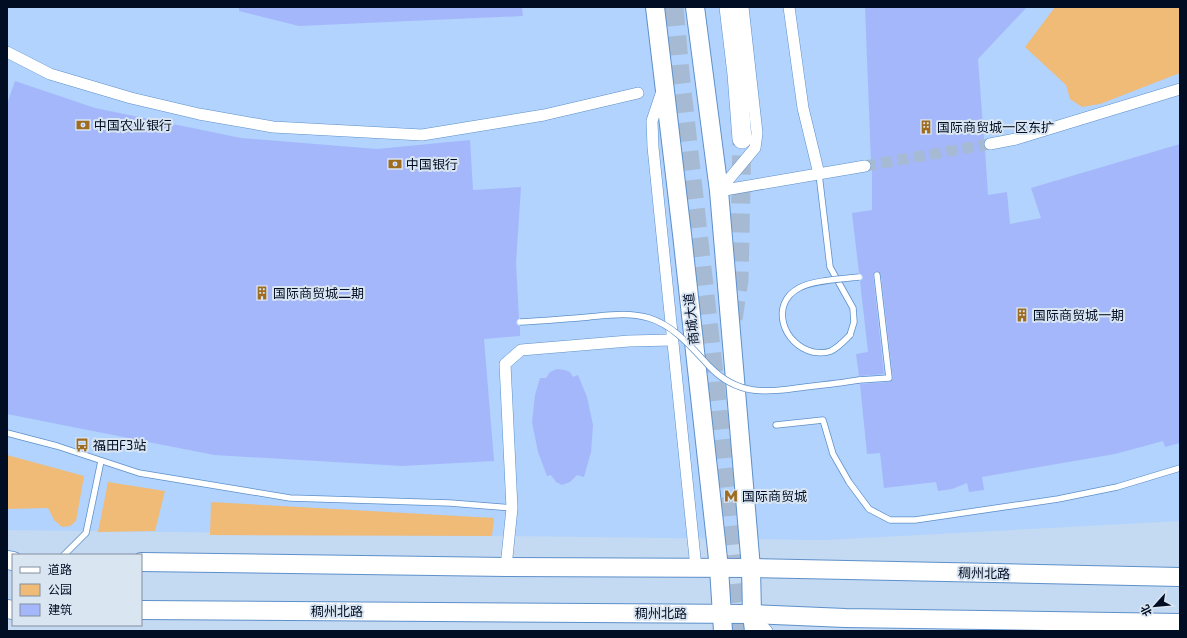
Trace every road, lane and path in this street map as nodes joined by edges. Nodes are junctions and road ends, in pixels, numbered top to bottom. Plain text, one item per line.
1 (655, 7) edge
2 (695, 7) edge
3 (729, 7) edge
4 (743, 7) edge
5 (788, 7) edge
6 (7, 52) edge
7 (664, 85) junction
8 (1180, 89) edge
9 (638, 93) dead end
10 (742, 139) tunnel mouth
11 (990, 144) tunnel mouth
12 (865, 166) tunnel mouth
13 (819, 174) junction
14 (719, 191) junction
15 (877, 275) dead end
16 (859, 277) dead end
17 (520, 322) dead end
18 (672, 340) junction
19 (776, 425) dead end
20 (7, 433) edge
21 (101, 461) junction
22 (1180, 468) edge
23 (512, 508) junction
24 (65, 554) edge
25 (142, 562) edge
26 (506, 567) junction
27 (696, 568) junction
28 (719, 568) junction
29 (751, 568) junction
30 (1180, 577) edge
31 (142, 610) edge
32 (722, 622) edge
33 (753, 622) edge
34 (1180, 623) edge
35 (767, 631) edge

1 - 7 main road, 商城大道
2 - 14 main road
3 - 10 highway
4 - 14 street
5 - 13 street
6 - 9 street
7 - 18 street
7 - 28 main road, 商城大道
8 - 11 street
12 - 13 street
13 - 14 street
13 - 16 lane, bridge
14 - 29 main road
15 - 17 lane, bridge
18 - 23 street
18 - 27 street
19 - 22 lane
20 - 21 lane
21 - 23 lane
21 - 24 lane
23 - 26 street
25 - 26 main road, 稠州北路
26 - 27 main road, 稠州北路
27 - 28 main road, 稠州北路
28 - 29 main road, 稠州北路
28 - 32 main road, 商城大道
29 - 30 main road, 稠州北路
29 - 33 main road
31 - 32 main road, 稠州北路
32 - 33 main road, 稠州北路
33 - 34 main road, 稠州北路
33 - 35 street

